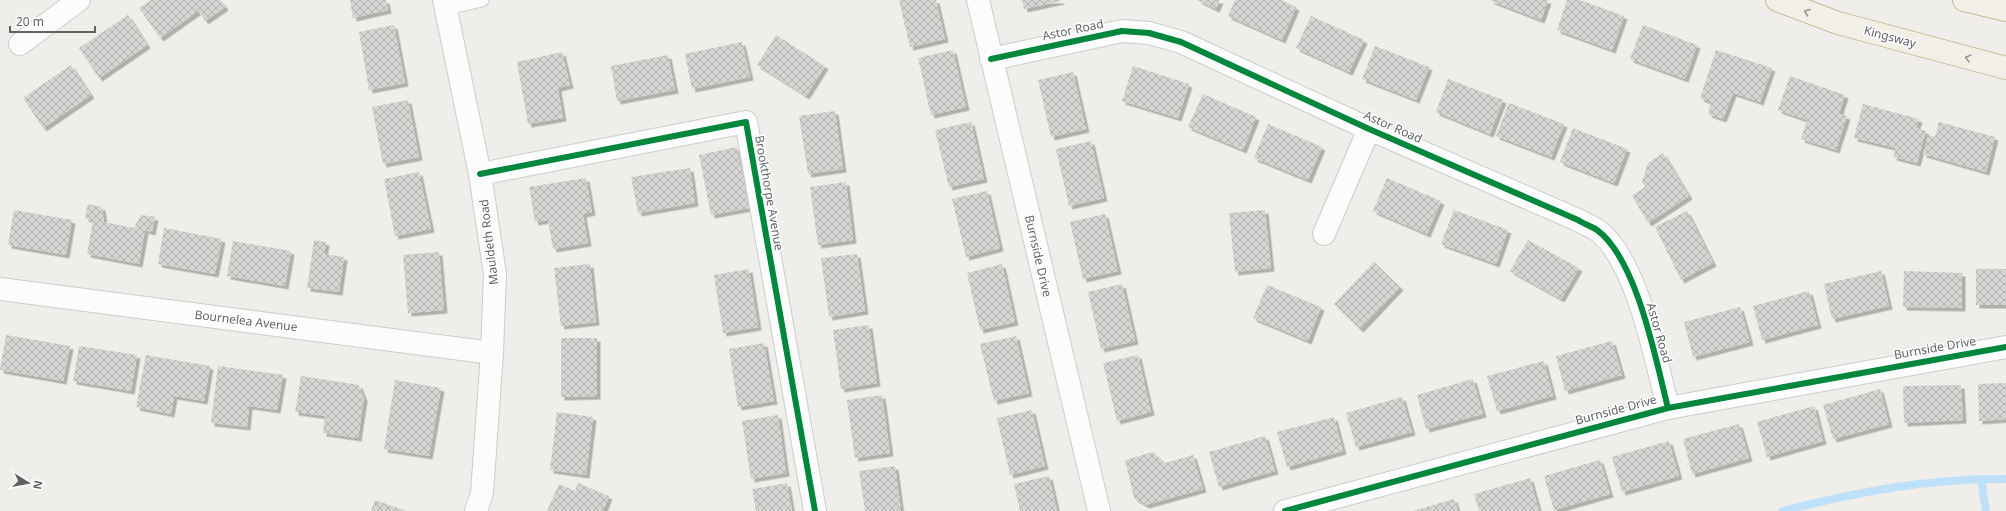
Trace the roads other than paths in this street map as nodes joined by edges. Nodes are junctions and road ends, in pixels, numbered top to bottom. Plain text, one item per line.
1 (79, 0) edge
2 (482, 0) edge
3 (978, 0) edge
4 (1777, 0) edge
5 (1964, 0) edge
6 (445, 4) edge
7 (2006, 10) edge
8 (20, 44) dead end
9 (991, 59) junction
10 (2006, 68) edge
11 (1369, 128) junction
12 (480, 174) junction
13 (1324, 234) dead end
14 (0, 288) edge
15 (2006, 347) edge
16 (492, 353) junction
17 (1668, 408) junction
18 (476, 511) edge
19 (815, 511) edge
20 (1099, 511) edge
21 (1285, 511) edge

1 - 8 street
2 - 6 lane
3 - 9 street, Burnside Drive
10 -> 4 highway, Kingsway
5 - 7 highway
6 - 12 street, Mauldeth Road
9 - 11 street, Astor Road
9 - 20 street, Burnside Drive
11 - 13 street, Astor Road
11 - 17 street, Astor Road
12 - 16 street, Mauldeth Road
12 - 19 street, Brookthorpe Avenue
14 - 16 street, Bournelea Avenue
15 - 17 street, Burnside Drive
16 - 18 street, Mauldeth Road
17 - 21 street, Burnside Drive

